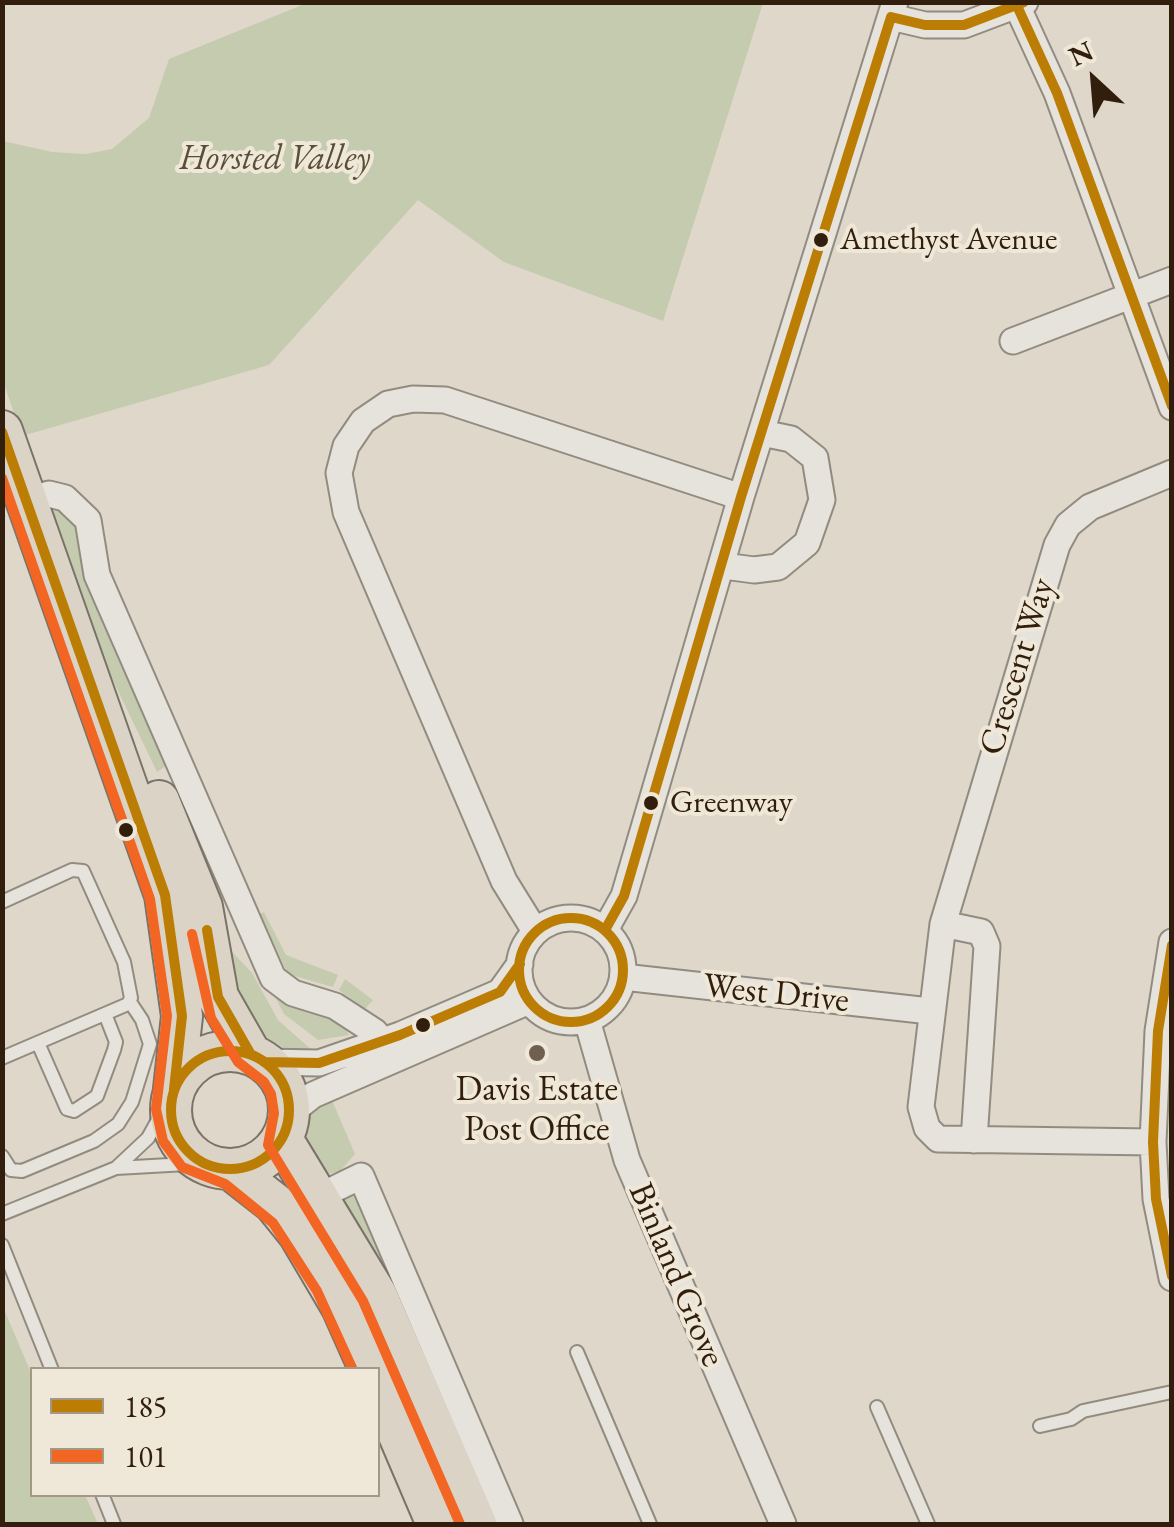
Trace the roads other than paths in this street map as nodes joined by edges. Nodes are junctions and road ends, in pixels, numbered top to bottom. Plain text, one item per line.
1 (1021, 5) edge
2 (893, 10) edge
3 (1172, 280) edge
4 (1131, 294) junction
5 (1012, 340) dead end
6 (1172, 408) edge
7 (2, 431) edge
8 (762, 432) junction
9 (1172, 473) edge
10 (741, 498) junction
11 (28, 500) junction
12 (724, 566) junction
13 (93, 680) junction
14 (2, 902) edge
15 (943, 924) junction
16 (605, 930) junction
17 (536, 932) junction
18 (1172, 942) edge
19 (520, 964) junction
20 (623, 977) junction
21 (529, 1001) junction
22 (130, 1002) junction
23 (930, 1011) junction
24 (105, 1014) junction
25 (587, 1020) junction
26 (38, 1043) junction
27 (372, 1046) junction
28 (2, 1058) edge
29 (257, 1058) junction
30 (174, 1091) junction
31 (286, 1127) junction
32 (974, 1140) junction
33 (1153, 1142) junction
34 (2, 1156) edge
35 (219, 1167) junction
36 (116, 1168) junction
37 (318, 1197) junction
38 (2, 1214) edge
39 (2, 1245) edge
40 (1172, 1278) edge
41 (577, 1352) dead end
42 (51, 1367) edge
43 (369, 1367) edge
44 (380, 1391) edge
45 (1172, 1392) edge
46 (878, 1407) dead end
47 (1040, 1426) dead end
48 (103, 1497) edge
49 (114, 1524) edge
50 (437, 1524) edge
51 (476, 1524) edge
52 (510, 1524) edge
53 (650, 1524) edge
54 (781, 1524) edge
55 (928, 1524) edge

1 - 2 street
1 - 4 street
2 - 8 street
3 - 4 street
4 - 5 street
4 - 6 street
7 - 11 main road
8 - 10 street
8 - 12 street
9 - 15 street, Crescent Way
10 - 12 street
10 - 17 street
11 - 13 main road
11 - 27 street
12 - 16 street
13 - 29 main road
13 - 30 main road
14 - 22 lane
15 - 23 street, Crescent Way
15 - 32 street
16 - 17 street
16 - 20 street
17 - 19 street
18 - 33 street
19 - 21 street
19 - 27 street
20 - 23 street, West Drive
20 - 25 street
21 - 25 street
21 - 31 street
22 - 24 lane
22 - 34 lane
23 - 32 street, Crescent Way
24 - 26 lane
24 - 26 lane
25 - 54 street, Binland Grove
26 - 28 lane
27 - 29 street
29 - 30 main road
29 - 31 main road
30 - 35 main road
30 - 36 lane
31 - 35 main road
31 - 37 main road
32 - 33 street, Crescent Way
33 - 40 street
35 - 36 lane
35 - 43 main road
36 - 38 lane
37 - 51 main road
37 - 52 street
39 - 42 lane
41 - 53 lane
44 - 50 main road
45 - 47 lane
46 - 55 lane
48 - 49 lane

